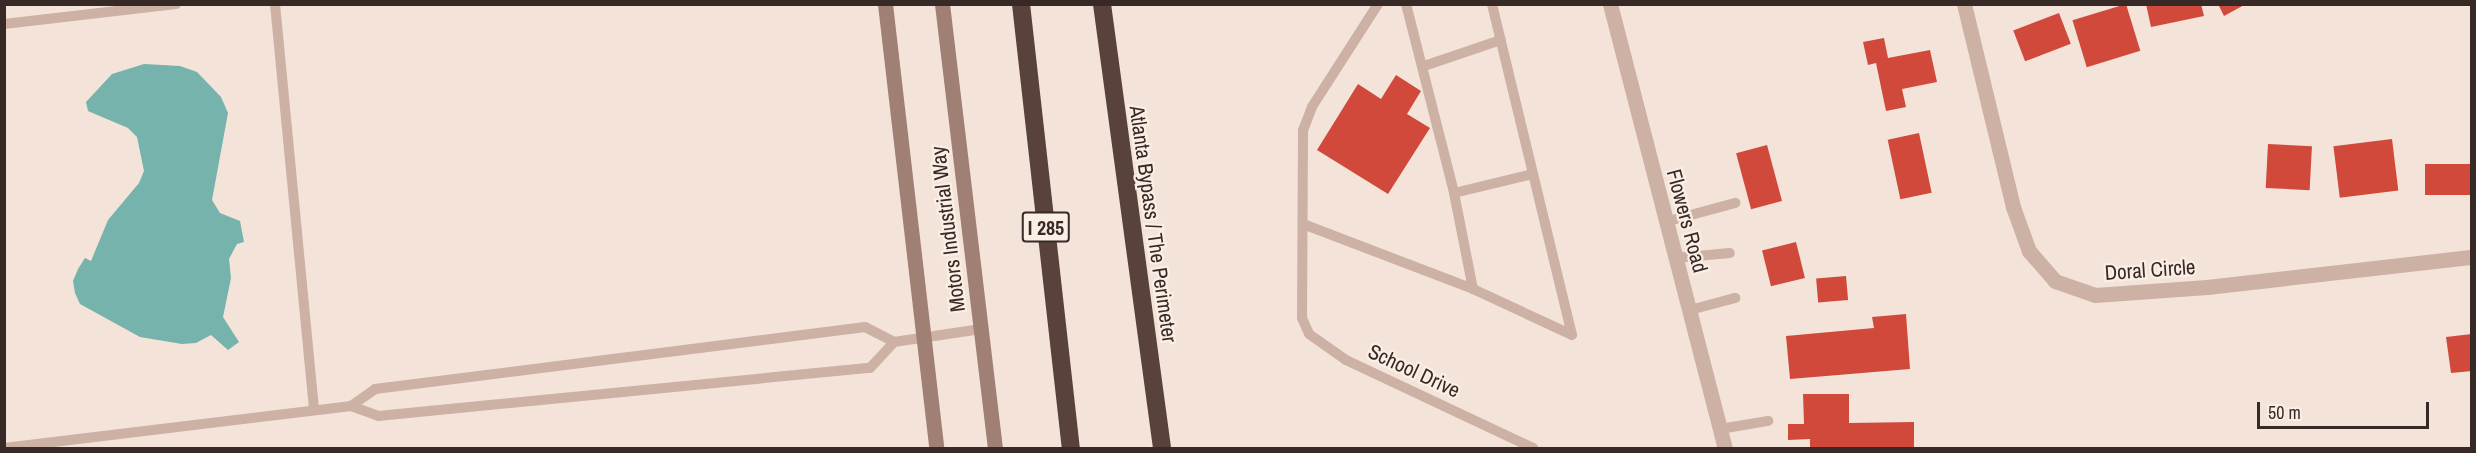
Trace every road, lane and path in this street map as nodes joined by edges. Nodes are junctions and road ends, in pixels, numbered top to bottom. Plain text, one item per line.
1 (176, 4) edge
2 (275, 4) edge
3 (885, 4) edge
4 (942, 4) edge
5 (1021, 4) edge
6 (1102, 4) edge
7 (1378, 4) edge
8 (1406, 4) edge
9 (1492, 4) edge
10 (1610, 4) edge
11 (1964, 4) edge
12 (4, 24) edge
13 (1501, 40) junction
14 (1424, 66) junction
15 (1533, 174) junction
16 (1454, 193) junction
17 (1735, 203) dead end
18 (1665, 222) junction
19 (1303, 224) junction
20 (1730, 252) dead end
21 (2472, 257) edge
22 (1675, 258) junction
23 (1473, 289) junction
24 (1735, 298) dead end
25 (1690, 310) junction
26 (981, 329) junction
27 (923, 337) junction
28 (894, 342) junction
29 (351, 406) junction
30 (314, 410) junction
31 (1768, 421) dead end
32 (1720, 429) junction
33 (4, 448) edge
34 (936, 448) edge
35 (995, 448) edge
36 (1071, 448) edge
37 (1162, 448) edge
38 (1533, 448) edge
39 (1725, 448) edge

1 - 12 lane
2 - 30 lane
3 - 27 main road, Motors Industrial Way
4 - 26 main road, Motors Industrial Way
5 - 36 highway, I 285
6 - 37 highway, Atlanta Bypass / The Perimeter
7 - 19 lane, School Drive
8 - 14 lane
9 - 13 lane
10 - 18 street, Flowers Road
11 - 21 street, Doral Circle
13 - 14 lane
13 - 15 lane
14 - 16 lane
15 - 16 lane
15 - 23 lane
16 - 23 lane
17 - 18 lane
18 - 22 street, Flowers Road
19 - 23 lane
19 - 38 lane, School Drive
20 - 22 lane
22 - 25 street, Flowers Road
24 - 25 lane
25 - 32 street, Flowers Road
26 - 27 lane
26 - 35 main road, Motors Industrial Way
27 - 28 lane
27 - 34 main road, Motors Industrial Way
28 - 29 lane
28 - 29 lane
29 - 30 lane
30 - 33 lane
31 - 32 lane
32 - 39 street, Flowers Road

